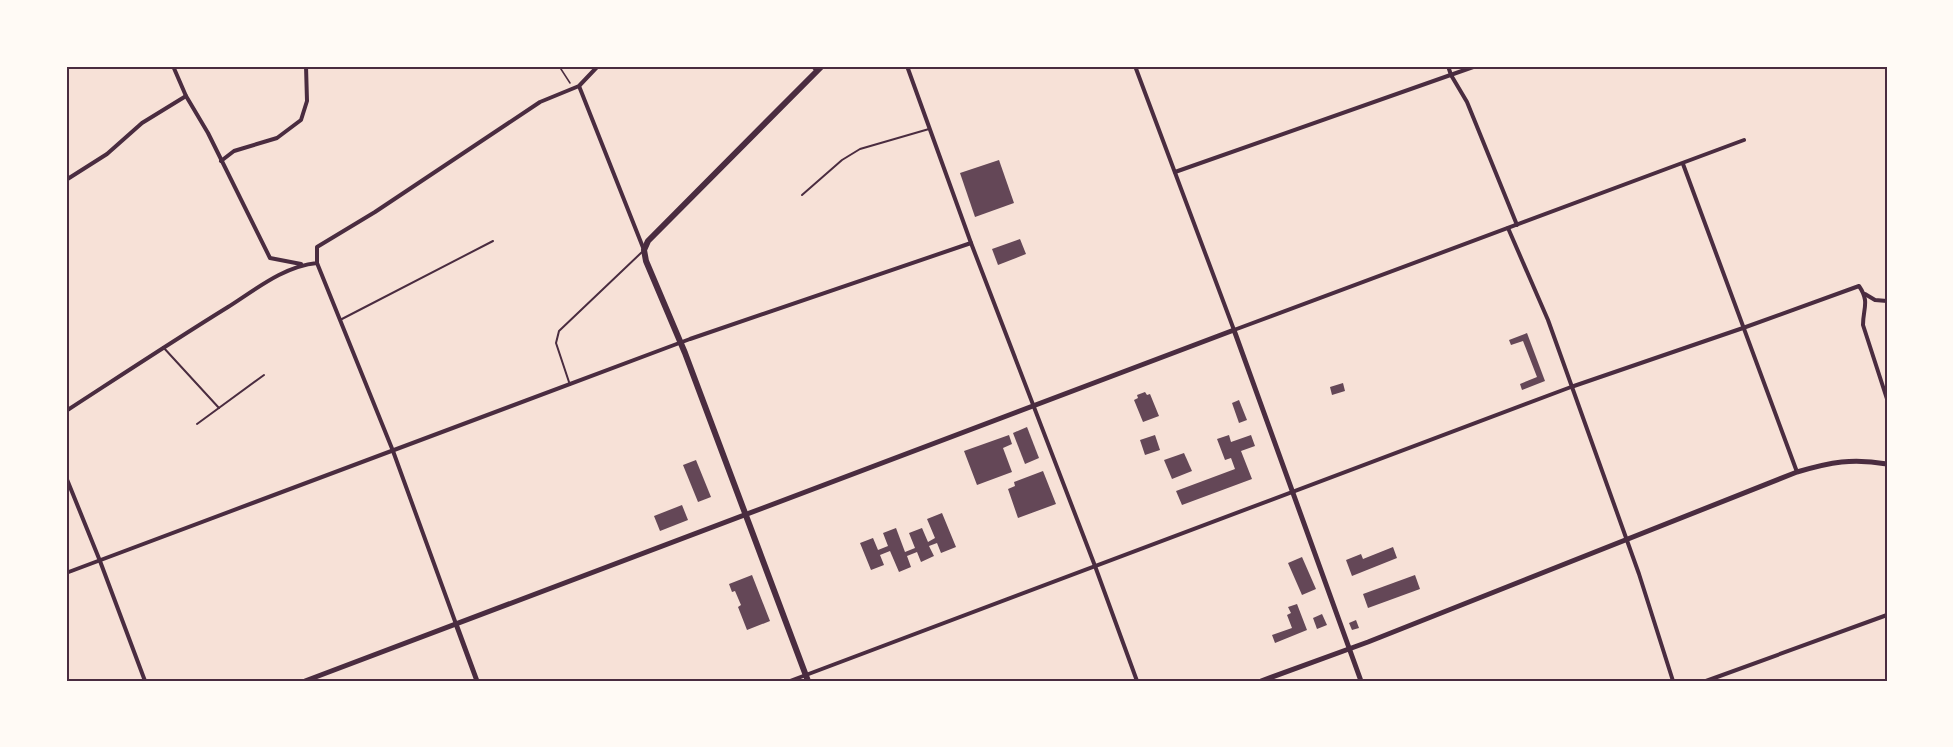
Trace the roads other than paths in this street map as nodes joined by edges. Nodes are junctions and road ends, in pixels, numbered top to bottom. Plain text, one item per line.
1 (173, 66) edge
2 (306, 66) edge
3 (598, 66) edge
4 (907, 66) edge
5 (1135, 66) edge
6 (1448, 66) edge
7 (1476, 66) edge
8 (816, 68) edge
9 (1451, 75) junction
10 (579, 86) junction
11 (186, 96) junction
12 (930, 129) junction
13 (1744, 140) dead end
14 (222, 161) junction
15 (1683, 164) junction
16 (1175, 172) junction
17 (66, 180) edge
18 (802, 195) dead end
19 (1517, 225) junction
20 (1508, 228) junction
21 (493, 241) dead end
22 (971, 243) junction
23 (644, 250) junction
24 (317, 263) junction
25 (302, 264) junction
26 (1865, 294) junction
27 (1887, 301) edge
28 (340, 320) junction
29 (1743, 328) junction
30 (1234, 330) junction
31 (681, 343) junction
32 (163, 347) junction
33 (264, 375) dead end
34 (570, 385) junction
35 (1571, 387) junction
36 (1887, 399) edge
37 (1033, 407) junction
38 (219, 408) junction
39 (66, 411) edge
40 (197, 424) dead end
41 (393, 451) junction
42 (1887, 464) edge
43 (1797, 472) junction
44 (66, 477) edge
45 (1293, 493) junction
46 (745, 516) junction
47 (1626, 539) junction
48 (100, 561) junction
49 (1095, 566) junction
50 (66, 573) edge
51 (1887, 615) edge
52 (456, 624) junction
53 (1350, 648) junction
54 (806, 678) edge
55 (145, 681) edge
56 (305, 681) edge
57 (477, 681) edge
58 (790, 681) edge
59 (1137, 681) edge
60 (1261, 681) edge
61 (1361, 681) edge
62 (1673, 681) edge
63 (1706, 681) edge

1 - 11 street
2 - 14 street
3 - 10 street
4 - 12 street
5 - 16 street
6 - 9 street
7 - 9 street
8 - 23 main road
9 - 16 street
9 - 19 street
10 - 23 street
10 - 24 street
11 - 14 street
11 - 17 street
12 - 18 lane
12 - 22 street
13 - 15 street
14 - 25 street
15 - 19 street
15 - 29 street
16 - 30 street
19 - 20 street
20 - 30 street
20 - 35 street
21 - 28 lane
22 - 31 street
22 - 37 street
23 - 31 main road
23 - 34 lane
24 - 25 street
24 - 28 street
25 - 32 street
26 - 27 street
26 - 29 street
26 - 36 street
28 - 41 street
29 - 35 street
29 - 43 street
30 - 37 street
30 - 45 street
31 - 34 street
31 - 46 main road
32 - 38 lane
32 - 39 street
33 - 38 lane
34 - 41 street
35 - 45 street
35 - 47 street
37 - 46 street
37 - 49 street
38 - 40 lane
41 - 48 street
41 - 52 street
42 - 43 street
43 - 47 street
44 - 48 street
45 - 49 street
45 - 53 street
46 - 52 street
46 - 54 main road
47 - 53 street
47 - 62 street
48 - 50 street
48 - 55 street
49 - 54 street
49 - 59 street
51 - 63 street
52 - 56 street
52 - 57 street
53 - 60 street
53 - 61 street
54 - 58 street

